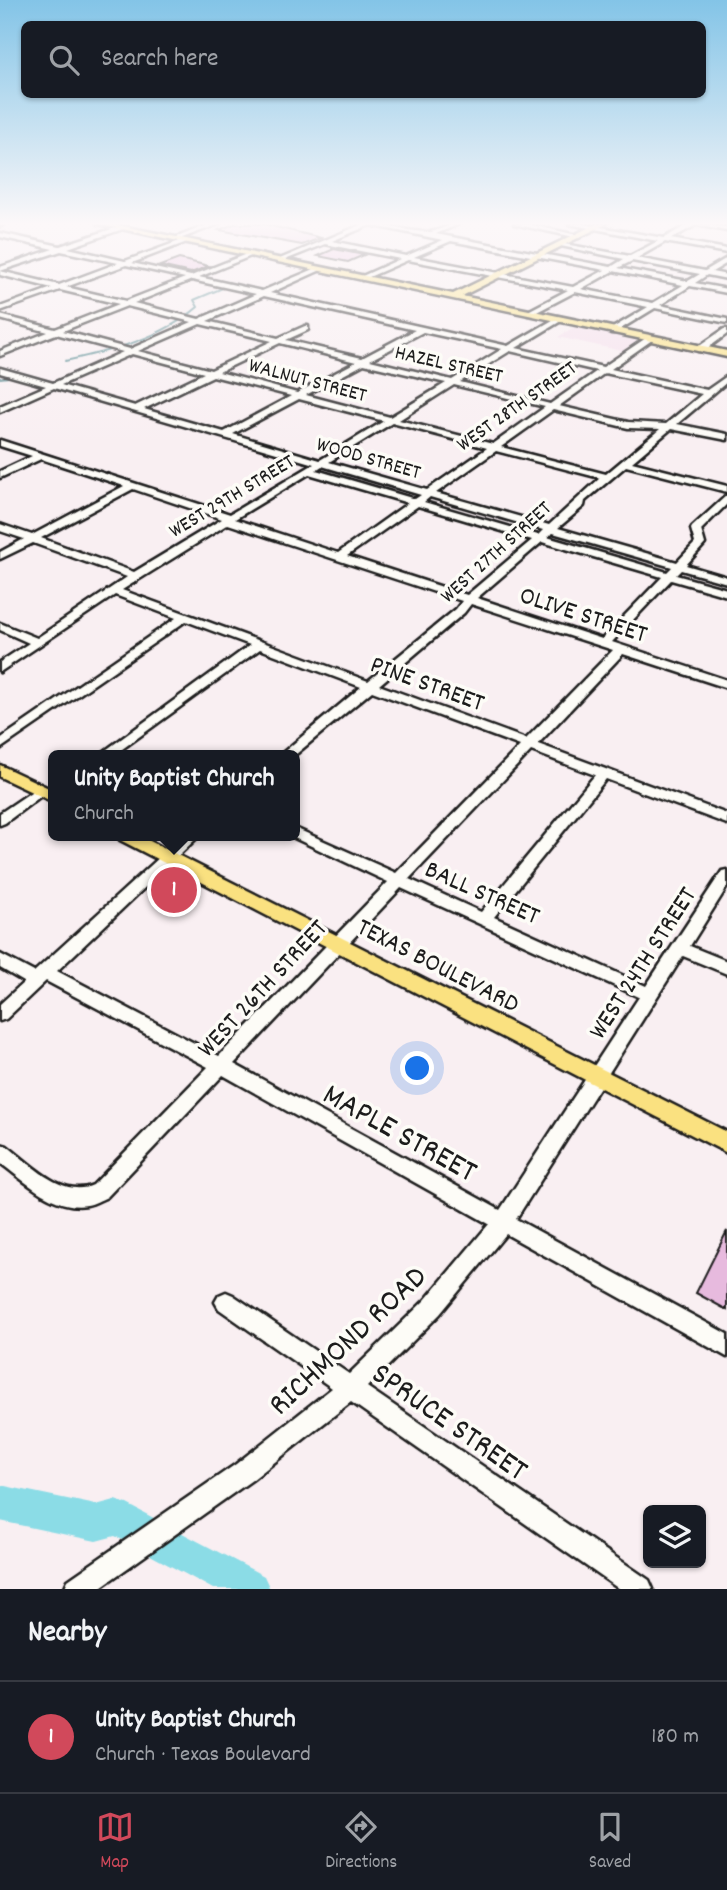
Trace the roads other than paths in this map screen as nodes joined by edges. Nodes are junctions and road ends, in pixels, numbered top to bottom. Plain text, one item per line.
1 (30, 298) edge
2 (107, 298) edge
3 (139, 298) edge
4 (253, 298) edge
5 (281, 298) edge
6 (454, 298) edge
7 (558, 298) edge
8 (618, 298) edge
9 (666, 298) edge
10 (127, 303) junction
11 (654, 306) junction
12 (0, 309) edge
13 (531, 313) junction
14 (0, 317) edge
15 (558, 319) junction
16 (201, 321) junction
17 (727, 321) edge
18 (305, 328) dead end
19 (421, 330) junction
20 (614, 331) junction
21 (727, 331) edge
22 (56, 332) junction
23 (649, 338) junction
24 (279, 340) junction
25 (508, 349) junction
26 (701, 349) junction
27 (130, 352) junction
28 (0, 354) edge
29 (727, 354) edge
30 (363, 361) junction
31 (0, 370) edge
32 (603, 370) junction
33 (212, 373) junction
34 (727, 378) edge
35 (454, 382) junction
36 (55, 385) junction
37 (710, 391) junction
38 (727, 392) edge
39 (298, 396) junction
40 (551, 406) junction
41 (0, 409) edge
42 (136, 409) junction
43 (391, 420) junction
44 (667, 428) junction
45 (225, 435) junction
46 (727, 437) edge
47 (0, 443) edge
48 (492, 447) junction
49 (40, 456) junction
50 (321, 463) junction
51 (625, 463) junction
52 (308, 471) junction
53 (0, 475) edge
54 (606, 477) junction
55 (132, 486) junction
56 (727, 489) edge
57 (428, 494) junction
58 (727, 498) edge
59 (417, 502) junction
60 (229, 519) junction
61 (0, 527) edge
62 (550, 529) junction
63 (33, 538) junction
64 (539, 539) junction
65 (0, 556) edge
66 (339, 557) junction
67 (680, 567) junction
68 (135, 576) junction
69 (671, 577) junction
70 (727, 580) edge
71 (113, 590) junction
72 (727, 593) edge
73 (470, 599) junction
74 (186, 617) junction
75 (0, 626) edge
76 (37, 642) junction
77 (605, 643) junction
78 (259, 644) junction
79 (621, 649) junction
80 (0, 668) edge
81 (726, 682) edge
82 (370, 685) junction
83 (528, 744) junction
84 (0, 745) edge
85 (113, 750) edge
86 (293, 750) edge
87 (0, 770) edge
88 (603, 774) junction
89 (48, 794) edge
90 (48, 795) edge
91 (727, 819) edge
92 (0, 820) edge
93 (300, 835) edge
94 (135, 841) edge
95 (186, 841) edge
96 (167, 858) junction
97 (727, 875) edge
98 (397, 879) junction
99 (485, 918) junction
100 (335, 943) junction
101 (680, 948) junction
102 (0, 960) edge
103 (727, 968) edge
104 (39, 976) junction
105 (650, 995) junction
106 (0, 1014) edge
107 (221, 1065) junction
108 (597, 1076) junction
109 (727, 1143) edge
110 (0, 1152) edge
111 (503, 1223) junction
112 (226, 1302) dead end
113 (727, 1346) edge
114 (349, 1388) junction
115 (76, 1589) edge
116 (640, 1589) edge

1 - 12 street
2 - 10 street, HAZEL STREET
3 - 10 street
4 - 16 street
5 - 19 street
6 - 13 main road
7 - 13 street
8 - 11 street
9 - 11 street
10 - 16 street, HAZEL STREET
10 - 22 street
11 - 17 street
11 - 20 street
13 - 15 main road
14 - 22 street, WALNUT STREET
15 - 20 main road
15 - 25 street, WEST 29TH STREET
16 - 24 street, HAZEL STREET
16 - 27 street
18 - 24 street
19 - 25 street
19 - 30 street
20 - 23 main road
21 - 26 street
22 - 27 street, WALNUT STREET
22 - 28 street
23 - 26 main road
23 - 32 street, WEST 28TH STREET
24 - 30 street, HAZEL STREET
24 - 33 street
25 - 32 street
25 - 35 street, WEST 29TH STREET
26 - 29 main road
27 - 33 street, WALNUT STREET
27 - 36 street
30 - 35 street, HAZEL STREET
30 - 39 street
31 - 36 street, WOOD STREET
32 - 37 street
32 - 40 street, WEST 28TH STREET
33 - 39 street, WALNUT STREET
33 - 42 street
34 - 37 street, WEST 27TH STREET
35 - 40 street, HAZEL STREET
35 - 43 street, WEST 29TH STREET
36 - 41 street
36 - 42 street, WOOD STREET
37 - 38 street
37 - 44 street, WEST 27TH STREET
39 - 43 street, WALNUT STREET
39 - 45 street
40 - 44 street, HAZEL STREET
40 - 48 street, WEST 28TH STREET
42 - 45 street, WOOD STREET
43 - 48 street, WALNUT STREET
43 - 50 street, WEST 29TH STREET
44 - 46 street, HAZEL STREET
44 - 51 street, WEST 27TH STREET
45 - 50 street, WOOD STREET
47 - 49 street, OLIVE STREET
48 - 54 street, WALNUT STREET
48 - 57 street, WEST 28TH STREET
49 - 53 street
49 - 55 street, OLIVE STREET
50 - 52 street, WEST 29TH STREET
50 - 57 street, WOOD STREET
51 - 54 street, WEST 27TH STREET
51 - 56 street
52 - 59 street, WOOD STREET
52 - 60 street, WEST 29TH STREET
54 - 62 street, WEST 27TH STREET
55 - 60 street, OLIVE STREET
55 - 63 street
57 - 59 street, WEST 28TH STREET
57 - 62 street, WOOD STREET
58 - 67 street
59 - 64 street, WOOD STREET
59 - 66 street, WEST 28TH STREET
60 - 66 street, OLIVE STREET
60 - 68 street, WEST 29TH STREET
61 - 63 street
62 - 64 street, WEST 27TH STREET
62 - 67 street, WOOD STREET
63 - 65 street
63 - 68 street
64 - 69 street, WOOD STREET
64 - 73 street, WEST 27TH STREET
66 - 73 street, OLIVE STREET
67 - 69 street
67 - 70 street, WOOD STREET
68 - 71 street, WEST 29TH STREET
69 - 72 street, WOOD STREET
69 - 77 street
71 - 74 street, PINE STREET
71 - 76 street, WEST 29TH STREET
73 - 77 street, OLIVE STREET
73 - 82 street, WEST 27TH STREET
74 - 78 street, PINE STREET
74 - 84 street
75 - 76 street
76 - 80 street, WEST 29TH STREET
77 - 79 street, OLIVE STREET
78 - 82 street, PINE STREET
78 - 85 street
79 - 81 street, OLIVE STREET
79 - 83 street, WEST 26TH STREET
82 - 83 street, PINE STREET
82 - 86 street, WEST 27TH STREET
83 - 88 street, PINE STREET
83 - 98 street, WEST 26TH STREET
87 - 89 main road
88 - 91 street, PINE STREET
88 - 99 street
90 - 92 street
93 - 98 street, BALL STREET
94 - 96 main road, TEXAS BOULEVARD
95 - 96 street
96 - 100 main road, TEXAS BOULEVARD
96 - 104 street
97 - 101 street, WEST 24TH STREET
98 - 99 street, BALL STREET
98 - 100 street, WEST 26TH STREET
99 - 105 street, BALL STREET
100 - 107 street, WEST 26TH STREET
100 - 108 main road, TEXAS BOULEVARD
101 - 103 street
101 - 105 street, WEST 24TH STREET
102 - 104 street, MAPLE STREET
104 - 106 street
104 - 107 street, MAPLE STREET
105 - 108 street, WEST 24TH STREET
107 - 110 street, WEST 26TH STREET
107 - 111 street, MAPLE STREET
108 - 109 main road, TEXAS BOULEVARD
108 - 111 street, RICHMOND ROAD
111 - 113 street, MAPLE STREET
111 - 114 street, RICHMOND ROAD
112 - 114 street, SPRUCE STREET
114 - 115 street, RICHMOND ROAD
114 - 116 street, SPRUCE STREET

